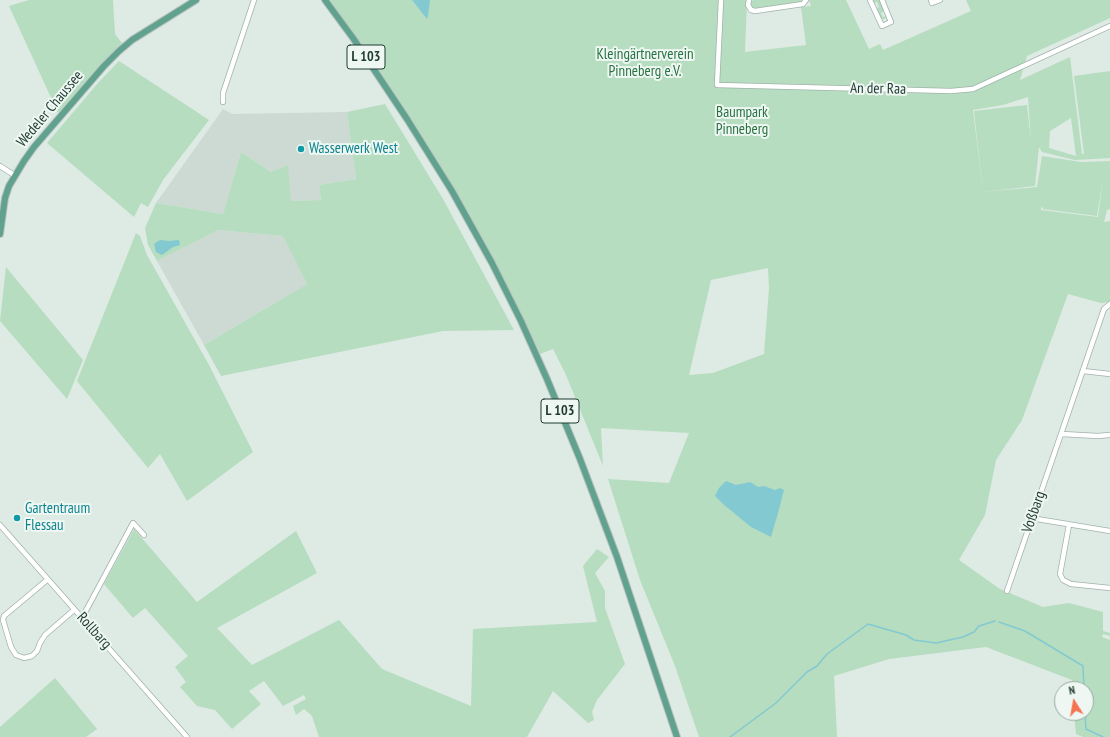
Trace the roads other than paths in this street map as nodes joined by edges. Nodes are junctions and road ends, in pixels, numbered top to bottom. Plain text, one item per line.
1 (196, 0) edge
2 (254, 0) edge
3 (325, 0) edge
4 (721, 0) edge
5 (749, 0) edge
6 (806, 0) edge
7 (870, 0) edge
8 (882, 0) edge
9 (931, 0) edge
10 (940, 0) edge
11 (1110, 26) edge
12 (223, 102) dead end
13 (0, 166) edge
14 (14, 175) junction
15 (0, 234) edge
16 (1110, 304) edge
17 (1083, 371) junction
18 (1110, 374) edge
19 (1062, 434) junction
20 (1109, 435) edge
21 (1031, 518) junction
22 (0, 525) edge
23 (1069, 525) junction
24 (1110, 531) edge
25 (144, 535) dead end
26 (47, 580) junction
27 (1110, 588) edge
28 (1007, 590) dead end
29 (74, 610) junction
30 (82, 618) junction
31 (187, 737) edge
32 (677, 737) edge

1 - 14 main road, Wedeler Chaussee
2 - 12 street
3 - 32 main road, L 103
4 - 11 street, An der Raa
5 - 6 street
7 - 8 street
9 - 10 street
13 - 14 street
14 - 15 main road, Wedeler Chaussee
16 - 17 street, Voßbarg
17 - 18 street
17 - 19 street, Voßbarg
19 - 20 street
19 - 21 street, Voßbarg
21 - 23 street
21 - 28 street, Voßbarg
22 - 26 street, Rollbarg
23 - 24 street
23 - 27 street
25 - 30 street
26 - 29 street, Rollbarg
26 - 29 street
29 - 30 street, Rollbarg
30 - 31 street, Rollbarg

